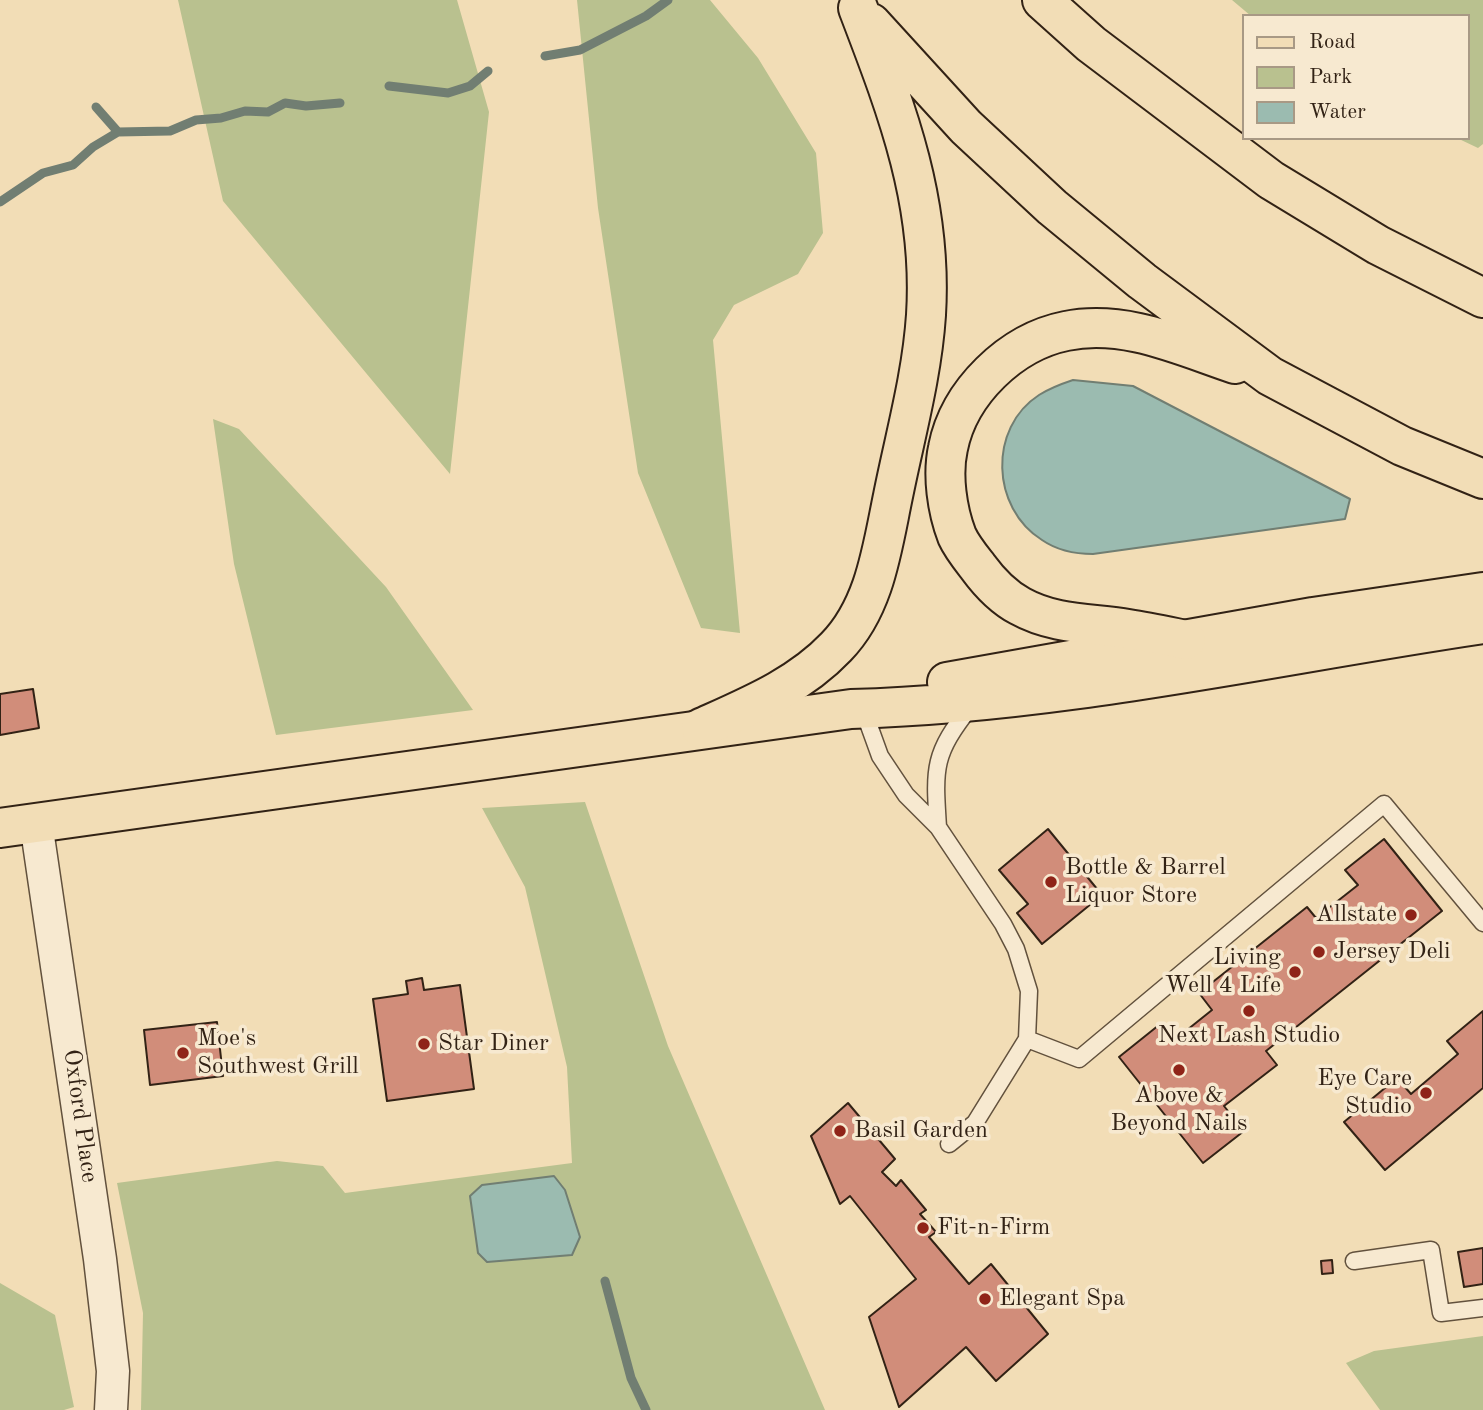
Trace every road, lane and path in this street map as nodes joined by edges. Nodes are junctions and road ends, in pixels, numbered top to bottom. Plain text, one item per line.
1 (1042, 0) edge
2 (855, 4) edge
3 (1483, 298) edge
4 (1270, 376) junction
5 (1483, 479) edge
6 (1483, 592) edge
7 (1483, 624) edge
8 (1185, 640) junction
9 (974, 703) junction
10 (857, 709) junction
11 (701, 729) junction
12 (18, 825) edge
13 (938, 827) junction
14 (1483, 923) edge
15 (1027, 1039) junction
16 (949, 1144) dead end
17 (1354, 1261) dead end
18 (1483, 1308) edge
19 (111, 1410) edge

1 - 3 main road
2 - 4 main road
2 - 11 main road
4 - 5 main road
4 - 8 main road
6 - 8 main road
7 - 9 main road
8 - 10 main road
9 - 10 main road
9 - 13 lane
10 - 11 main road
10 - 13 lane
11 - 12 main road
12 - 19 street, Oxford Place
13 - 15 lane
14 - 15 lane
15 - 16 lane
17 - 18 lane

